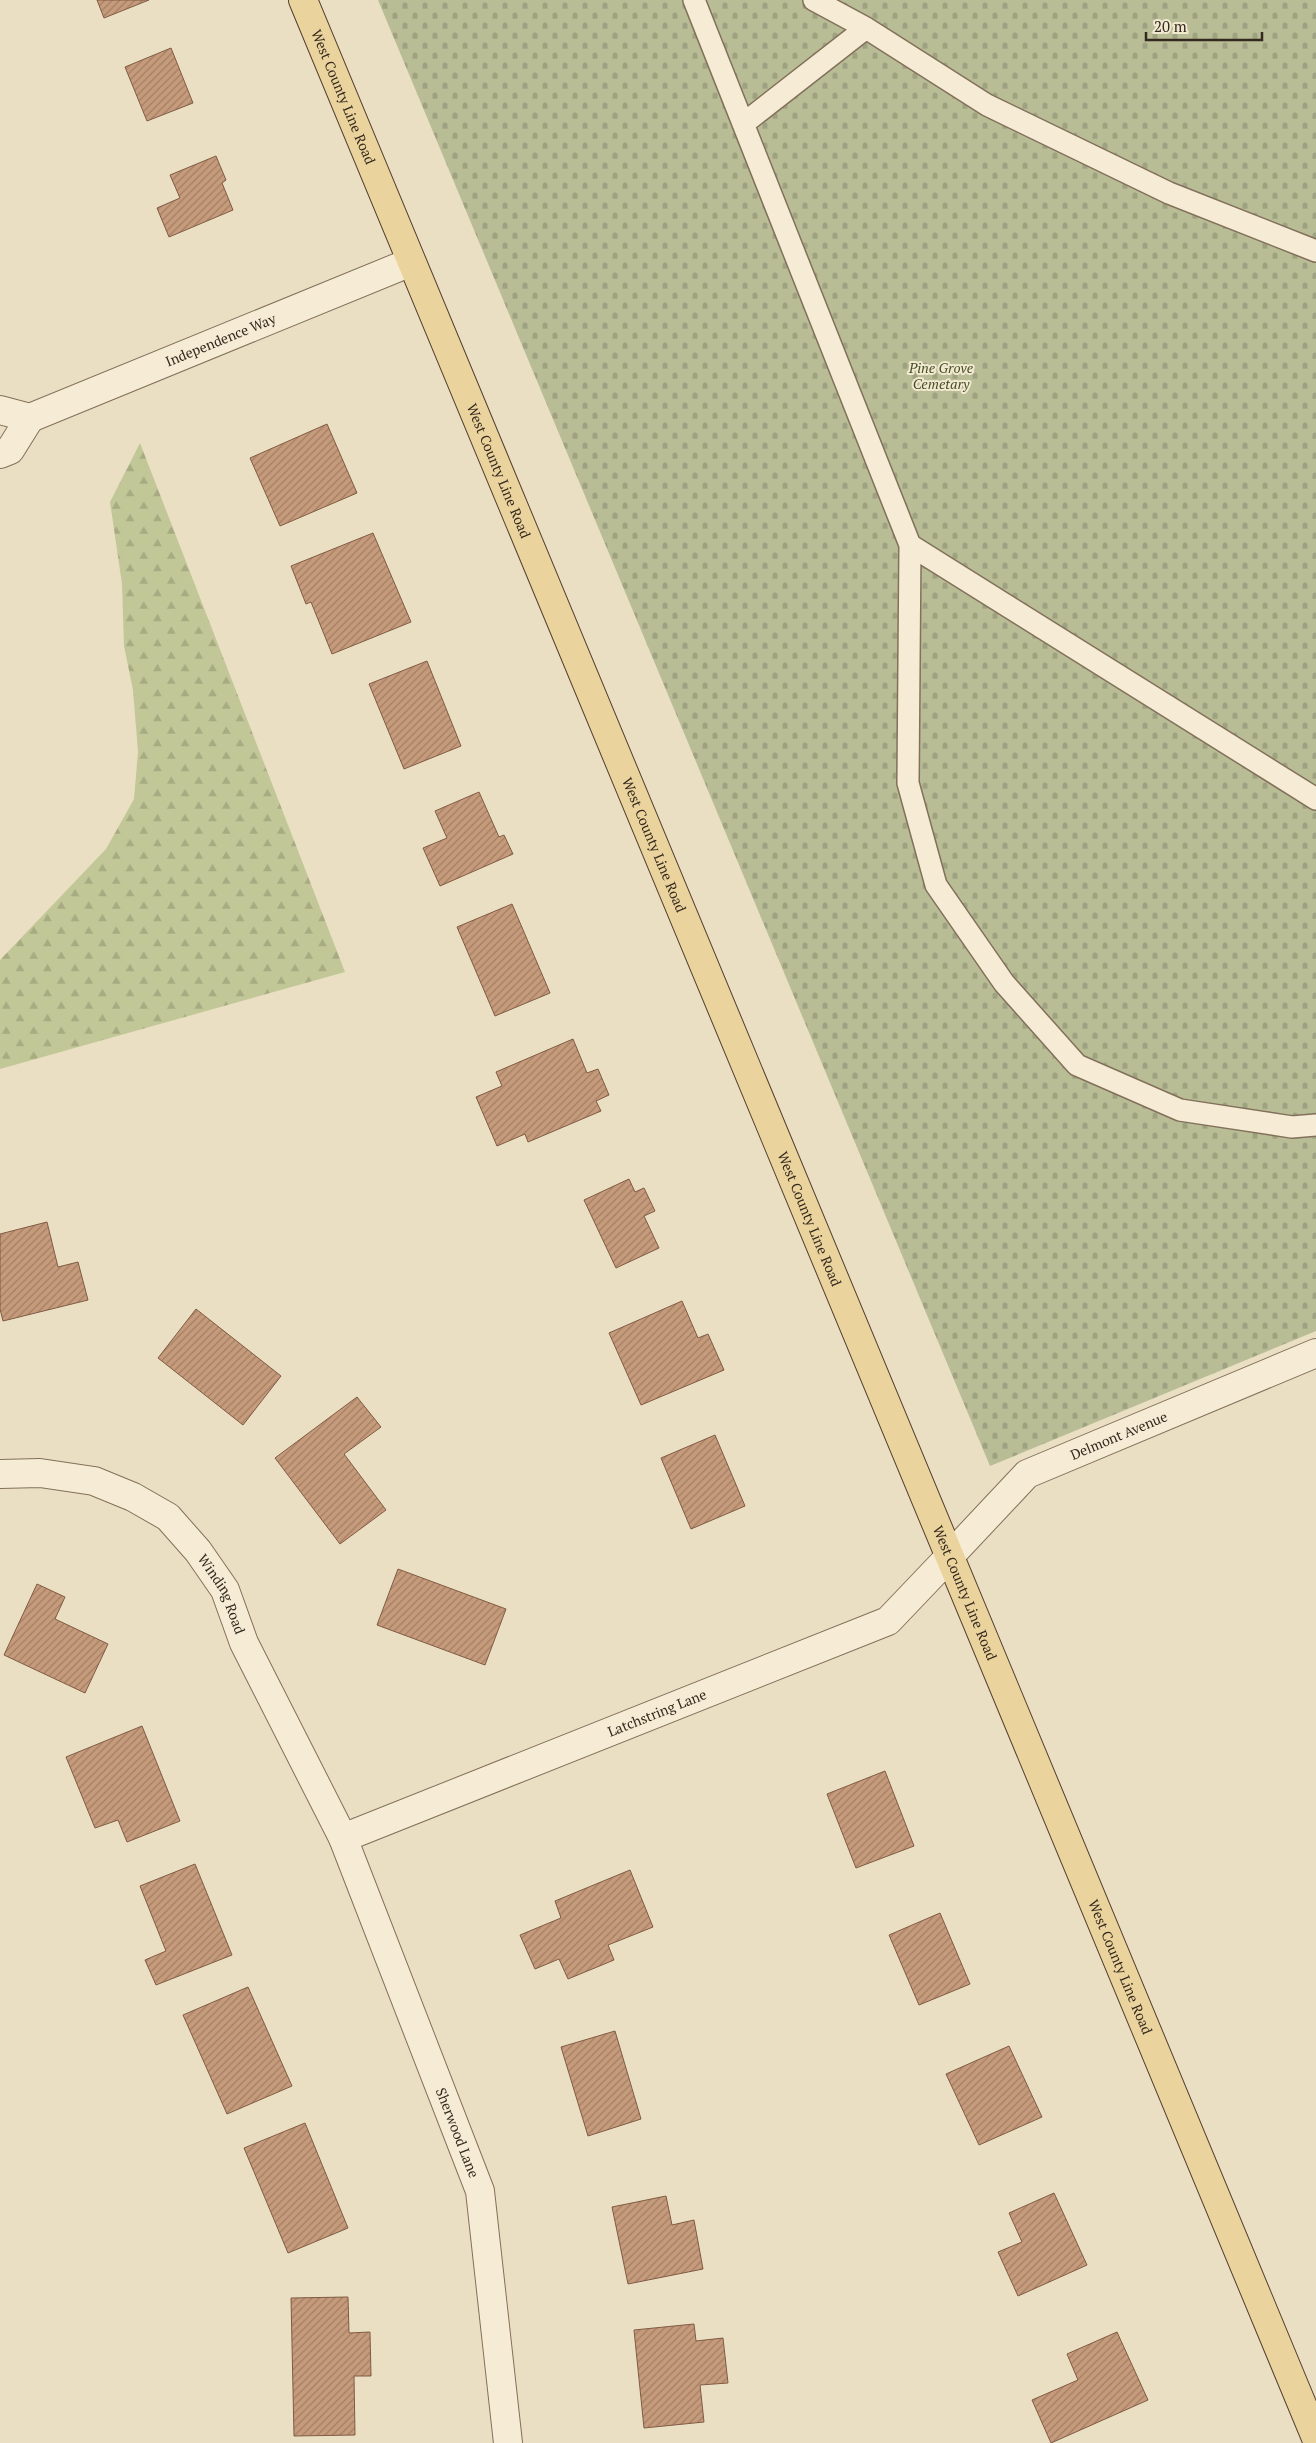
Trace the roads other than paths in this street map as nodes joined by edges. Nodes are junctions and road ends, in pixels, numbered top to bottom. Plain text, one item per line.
1 (303, 0) edge
2 (694, 0) edge
3 (814, 0) edge
4 (866, 28) junction
5 (743, 124) junction
6 (1316, 251) edge
7 (412, 262) junction
8 (0, 410) edge
9 (30, 418) junction
10 (0, 454) edge
11 (910, 545) junction
12 (1316, 799) edge
13 (1316, 1125) edge
14 (1316, 1353) edge
15 (0, 1474) edge
16 (950, 1556) junction
17 (343, 1838) junction
18 (1316, 2438) edge
19 (508, 2443) edge

1 - 7 main road, West County Line Road
2 - 5 lane
3 - 4 lane
4 - 5 lane
4 - 6 lane
5 - 11 lane
7 - 9 street, Independence Way
7 - 16 main road, West County Line Road
8 - 9 street
9 - 10 street
11 - 12 lane
11 - 13 lane
14 - 16 street, Delmont Avenue
15 - 17 street, Winding Road
16 - 17 street, Latchstring Lane
16 - 18 main road, West County Line Road
17 - 19 street, Sherwood Lane

